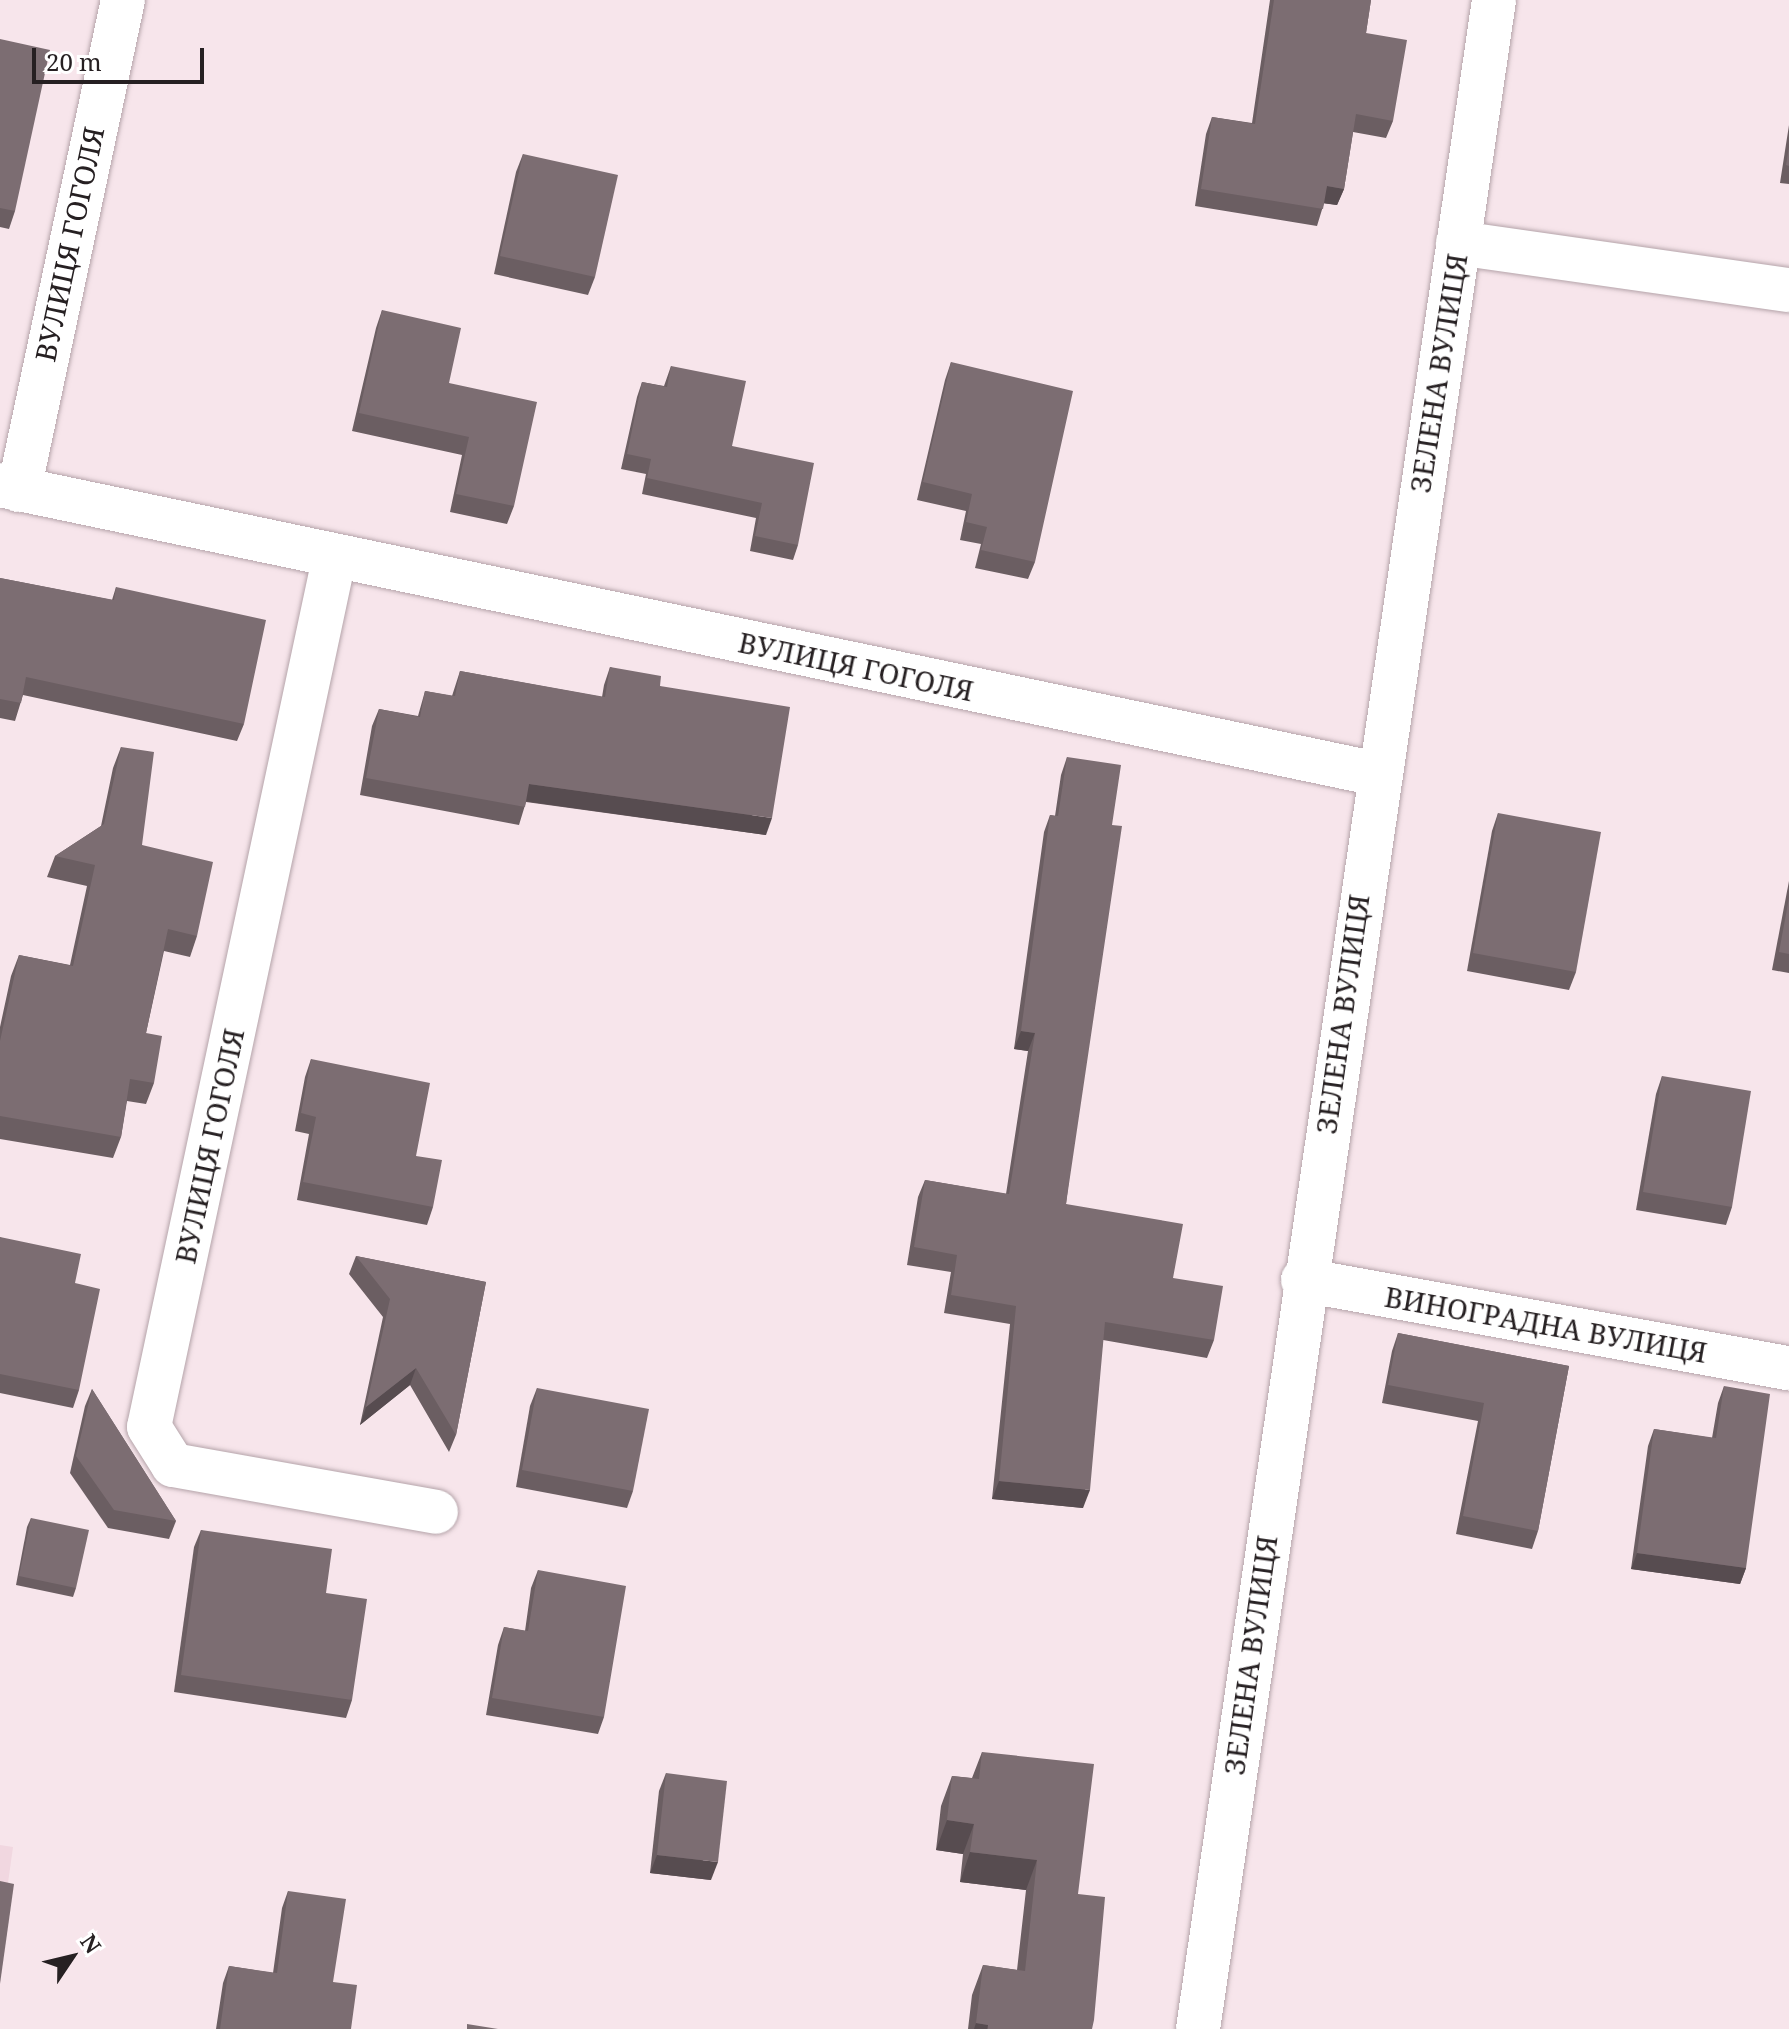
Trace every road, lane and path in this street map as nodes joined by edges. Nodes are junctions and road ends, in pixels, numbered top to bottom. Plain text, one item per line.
1 (123, 0) edge
2 (1494, 0) edge
3 (1458, 243) junction
4 (1789, 290) edge
5 (10, 488) edge
6 (334, 559) junction
7 (1377, 774) junction
8 (1303, 1280) junction
9 (1789, 1368) edge
10 (436, 1512) dead end
11 (1198, 2029) edge

1 - 5 street, ВУЛИЦЯ ГОГОЛЯ
2 - 3 street, ЗЕЛЕНА ВУЛИЦЯ
3 - 4 street
3 - 7 street, ЗЕЛЕНА ВУЛИЦЯ
5 - 6 street, ВУЛИЦЯ ГОГОЛЯ
6 - 7 street, ВУЛИЦЯ ГОГОЛЯ
6 - 10 street, ВУЛИЦЯ ГОГОЛЯ
7 - 8 street, ЗЕЛЕНА ВУЛИЦЯ
8 - 9 street, ВИНОГРАДНА ВУЛИЦЯ
8 - 11 street, ЗЕЛЕНА ВУЛИЦЯ

